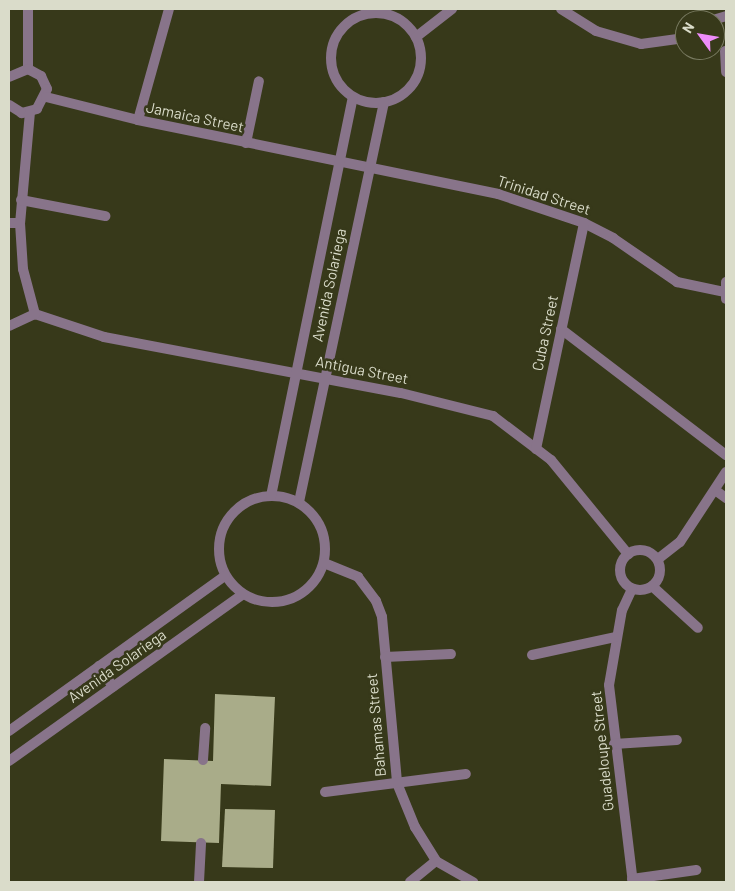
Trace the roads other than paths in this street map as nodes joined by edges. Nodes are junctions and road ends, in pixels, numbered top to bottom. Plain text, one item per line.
1 (28, 9) edge
2 (169, 9) edge
3 (452, 9) edge
4 (561, 9) edge
5 (356, 13) edge
6 (416, 37) junction
7 (675, 39) edge
8 (28, 69) junction
9 (9, 77) edge
10 (259, 81) dead end
11 (46, 97) junction
12 (353, 97) junction
13 (384, 102) junction
14 (9, 105) edge
15 (30, 112) junction
16 (138, 120) junction
17 (246, 143) junction
18 (339, 163) junction
19 (369, 169) junction
20 (21, 200) junction
21 (105, 216) dead end
22 (9, 223) edge
23 (20, 223) junction
24 (584, 223) junction
25 (726, 291) edge
26 (35, 314) junction
27 (9, 326) edge
28 (561, 329) junction
29 (296, 372) junction
30 (325, 377) junction
31 (536, 449) junction
32 (726, 455) edge
33 (726, 472) edge
34 (715, 490) junction
35 (271, 496) junction
36 (726, 498) edge
37 (299, 502) junction
38 (628, 554) junction
39 (658, 559) junction
40 (324, 563) junction
41 (225, 576) junction
42 (652, 586) junction
43 (632, 589) junction
44 (243, 594) junction
45 (698, 628) dead end
46 (616, 637) junction
47 (450, 654) dead end
48 (532, 655) dead end
49 (385, 657) junction
50 (99, 666) junction
51 (113, 687) junction
52 (205, 728) dead end
53 (9, 731) edge
54 (677, 740) dead end
55 (614, 744) junction
56 (203, 760) dead end
57 (9, 761) edge
58 (466, 774) dead end
59 (396, 783) junction
60 (325, 792) dead end
61 (200, 843) dead end
62 (436, 861) junction
63 (696, 870) dead end
64 (632, 880) edge
65 (199, 882) edge
66 (410, 882) edge
67 (473, 882) edge

1 - 8 street
2 - 16 street
3 - 6 street
4 - 7 street
5 - 6 street
5 - 12 street
6 - 13 street
8 - 9 street
8 - 11 street
10 - 17 street
11 - 15 street
11 - 16 street, Jamaica Street
12 - 13 street
12 - 18 street, Avenida Solariega
13 - 19 street, Avenida Solariega
14 - 15 street
15 - 20 street
16 - 17 street, Jamaica Street
17 - 18 street, Jamaica Street
18 - 19 street, Trinidad Street
18 - 29 street, Avenida Solariega
19 - 24 street, Trinidad Street
19 - 30 street, Avenida Solariega
20 - 21 street
20 - 23 street
22 - 23 street
23 - 26 street
24 - 25 street, Trinidad Street
24 - 28 street, Cuba Street
26 - 27 street
26 - 29 street, Antigua Street
28 - 31 street, Cuba Street
28 - 32 street
29 - 30 street, Antigua Street
29 - 35 street, Avenida Solariega
30 - 31 street, Antigua Street
30 - 37 street, Avenida Solariega
31 - 38 street, Antigua Street
33 - 34 street
34 - 36 street
34 - 39 street
35 - 37 street
35 - 41 street
37 - 40 street
38 - 39 street
38 - 43 street
39 - 42 street
40 - 44 street
40 - 49 street, Bahamas Street
41 - 44 street
41 - 50 street, Avenida Solariega
42 - 43 street
42 - 45 street
43 - 46 street, Guadeloupe Street
44 - 51 street, Avenida Solariega
46 - 48 street
46 - 55 street, Guadeloupe Street
47 - 49 street
49 - 59 street, Bahamas Street
50 - 51 street
50 - 53 street, Avenida Solariega
51 - 57 street, Avenida Solariega
52 - 56 street
54 - 55 street
55 - 64 street, Guadeloupe Street
58 - 59 street
59 - 60 street
59 - 62 street, Bahamas Street
61 - 65 street
62 - 66 street
62 - 67 street
63 - 64 street

